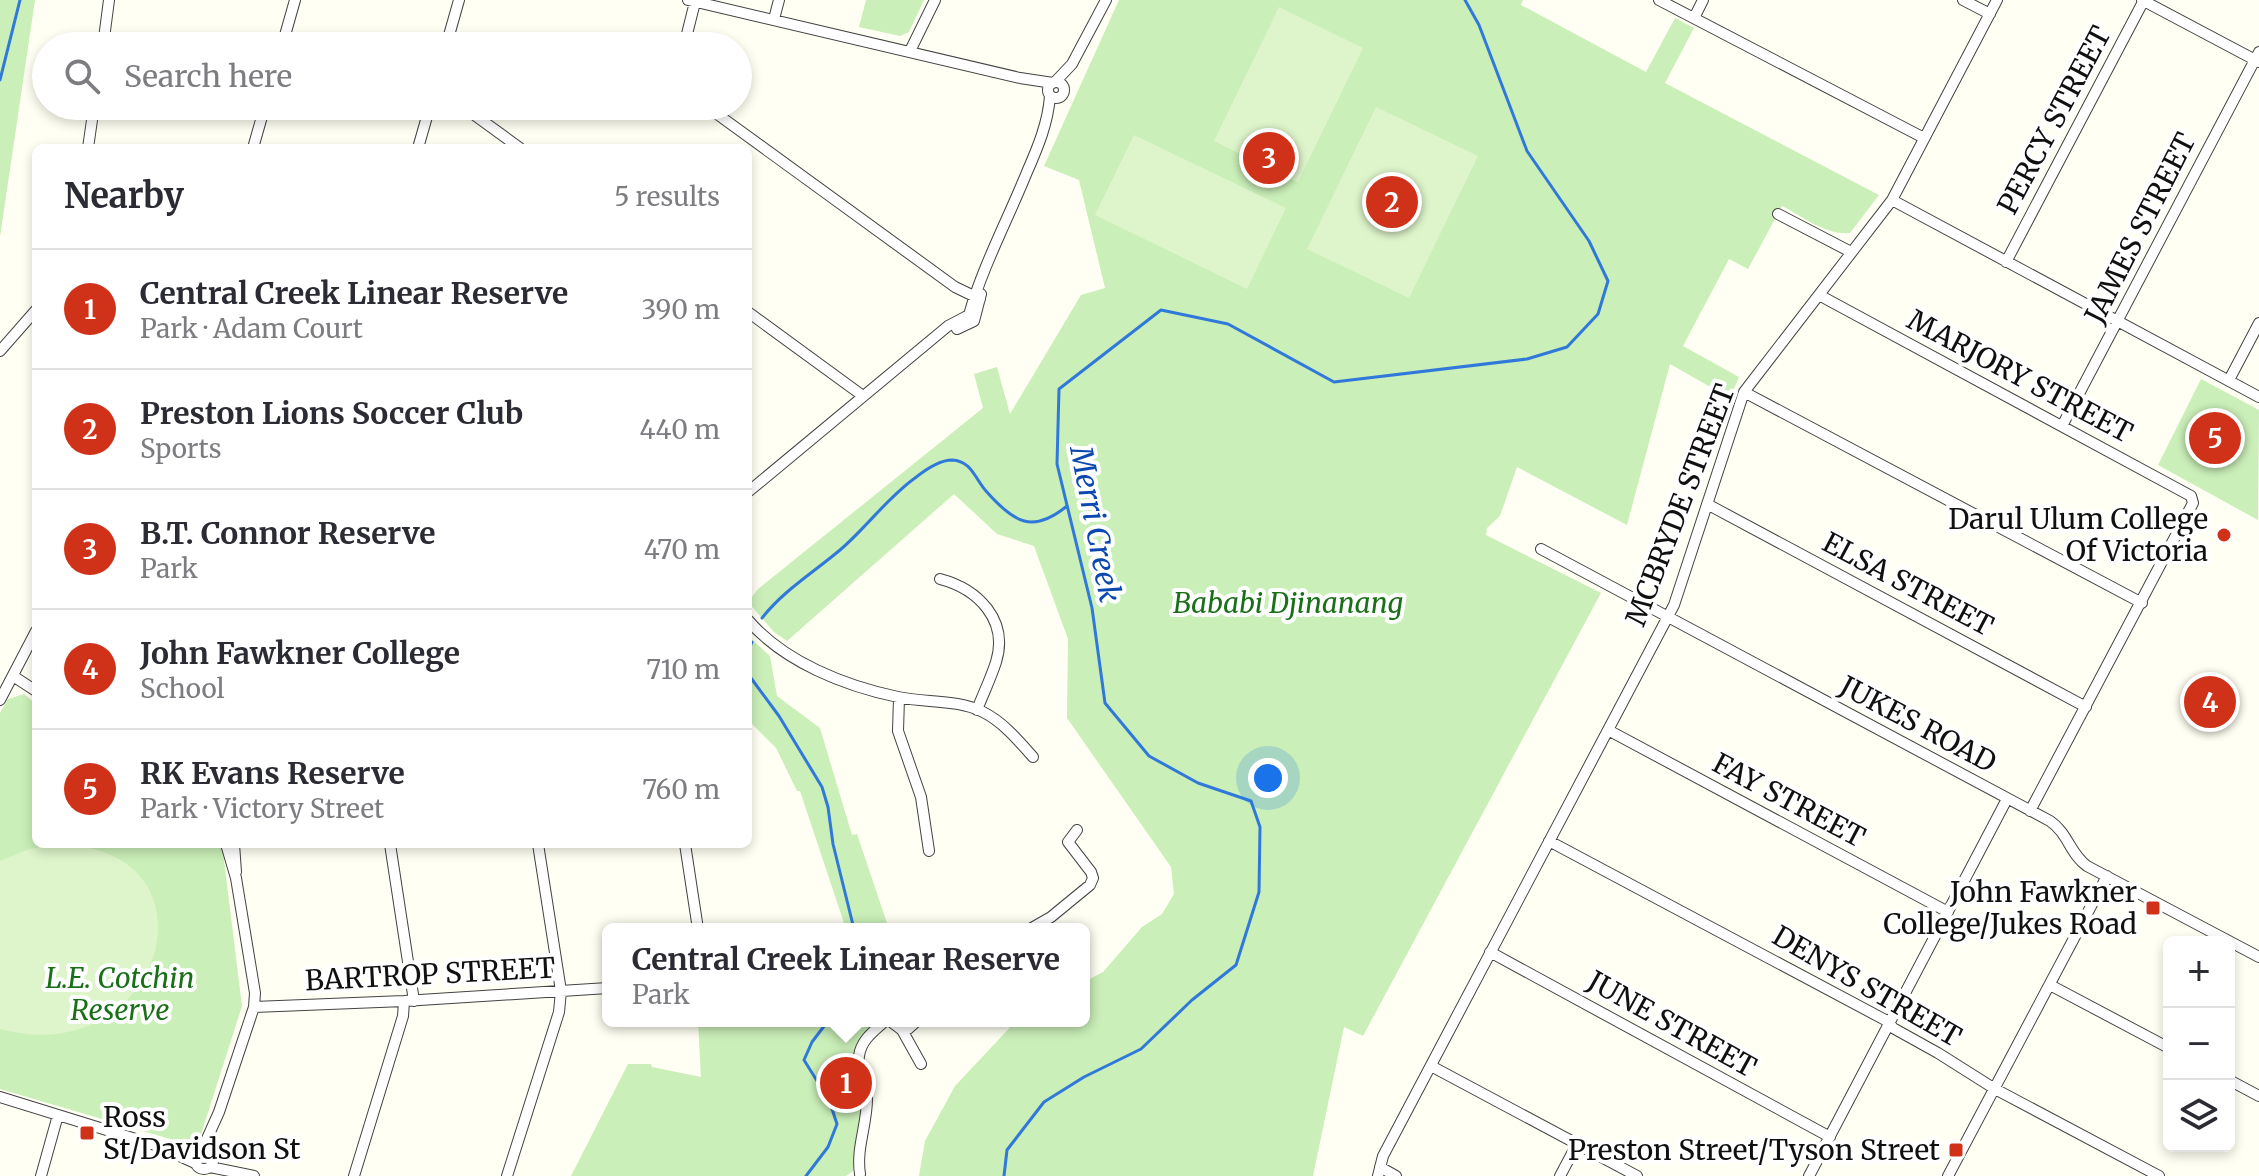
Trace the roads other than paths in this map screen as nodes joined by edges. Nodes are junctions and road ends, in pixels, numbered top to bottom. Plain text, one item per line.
1 (109, 0) edge
2 (295, 0) edge
3 (459, 0) edge
4 (779, 0) edge
5 (935, 0) edge
6 (1106, 0) edge
7 (1659, 0) edge
8 (1703, 0) edge
9 (1963, 0) edge
10 (1997, 0) edge
11 (2143, 0) edge
12 (691, 1) edge
13 (1990, 14) junction
14 (1694, 18) junction
15 (774, 19) junction
16 (105, 32) edge
17 (286, 32) edge
18 (450, 32) edge
19 (686, 32) edge
20 (910, 51) junction
21 (2258, 58) edge
22 (1072, 64) junction
23 (1052, 88) junction
24 (1064, 93) junction
25 (92, 120) edge
26 (261, 120) edge
27 (426, 120) edge
28 (481, 120) edge
29 (725, 120) edge
30 (1046, 125) junction
31 (1924, 138) junction
32 (89, 144) edge
33 (254, 144) edge
34 (419, 144) edge
35 (514, 144) edge
36 (1892, 200) junction
37 (1778, 214) dead end
38 (1851, 252) junction
39 (2006, 262) junction
40 (1819, 295) junction
41 (976, 297) junction
42 (32, 315) edge
43 (752, 315) edge
44 (2118, 322) junction
45 (2259, 323) edge
46 (0, 351) edge
47 (2229, 380) junction
48 (1744, 392) junction
49 (863, 396) junction
50 (2259, 397) edge
51 (2062, 426) junction
52 (752, 489) edge
53 (1707, 504) junction
54 (1541, 549) dead end
55 (940, 579) dead end
56 (2142, 603) junction
57 (1668, 617) junction
58 (752, 624) edge
59 (32, 639) edge
60 (13, 676) junction
61 (32, 688) edge
62 (899, 698) junction
63 (0, 700) edge
64 (2086, 707) junction
65 (977, 710) junction
66 (1608, 730) junction
67 (1033, 757) dead end
68 (2007, 799) junction
69 (2030, 811) junction
70 (1077, 830) dead end
71 (1549, 841) junction
72 (232, 848) edge
73 (390, 848) edge
74 (539, 848) edge
75 (686, 848) edge
76 (929, 851) dead end
77 (2107, 876) junction
78 (1948, 912) junction
79 (697, 923) edge
80 (1040, 923) edge
81 (1490, 952) junction
82 (2259, 957) edge
83 (2050, 985) junction
84 (602, 988) edge
85 (561, 991) junction
86 (409, 1001) junction
87 (254, 1007) junction
88 (1889, 1022) junction
89 (878, 1027) edge
90 (897, 1027) edge
91 (907, 1027) edge
92 (902, 1030) junction
93 (2163, 1045) edge
94 (921, 1064) dead end
95 (1431, 1066) junction
96 (2235, 1083) edge
97 (1995, 1089) junction
98 (2259, 1096) edge
99 (0, 1097) edge
100 (58, 1115) junction
101 (1830, 1137) junction
102 (1577, 1144) junction
103 (203, 1164) edge
104 (1379, 1171) edge
105 (860, 1174) edge
106 (41, 1176) edge
107 (254, 1176) edge
108 (354, 1176) edge
109 (507, 1176) edge
110 (1396, 1176) edge
111 (1560, 1176) edge
112 (1637, 1176) edge
113 (1809, 1176) edge
114 (1948, 1176) edge
115 (2159, 1176) edge

1 - 16 street
2 - 17 street
3 - 18 street
4 - 15 street
5 - 20 street
6 - 22 street
7 - 14 street
8 - 14 street
9 - 13 street
10 - 13 street, MCBRYDE STREET
11 - 21 street
11 - 39 street, PERCY STREET
12 - 15 street
12 - 19 street
13 - 31 street, MCBRYDE STREET
14 - 31 street
15 - 20 street
20 - 23 street
21 - 44 street, JAMES STREET
22 - 23 street
22 - 24 street
23 - 24 street
23 - 30 street
24 - 30 street
25 - 32 street
26 - 33 street
27 - 34 street
28 - 35 street
29 - 41 street
30 - 41 street
31 - 36 street, MCBRYDE STREET
36 - 38 street, MCBRYDE STREET
36 - 39 street
37 - 38 street
38 - 40 street, MCBRYDE STREET
39 - 44 street
40 - 48 street, MCBRYDE STREET
40 - 51 street, MARJORY STREET
41 - 49 street
42 - 46 street
43 - 49 street
44 - 47 street
44 - 51 street, JAMES STREET
45 - 47 street
47 - 50 street
48 - 53 street, MCBRYDE STREET
48 - 56 street
49 - 52 street
51 - 56 street, MARJORY STREET
53 - 57 street, MCBRYDE STREET
53 - 64 street, ELSA STREET
54 - 57 street, JUKES ROAD
55 - 65 street
56 - 64 street
57 - 66 street, MCBRYDE STREET
57 - 68 street, JUKES ROAD
58 - 62 street
59 - 60 street
60 - 61 street
60 - 63 street
62 - 65 street
62 - 76 street
64 - 69 street
65 - 67 street
66 - 71 street, MCBRYDE STREET
66 - 78 street, FAY STREET
68 - 69 street, JUKES ROAD
68 - 78 street
69 - 77 street, JUKES ROAD
70 - 80 street
71 - 81 street, MCBRYDE STREET
71 - 88 street, DENYS STREET
72 - 87 street
73 - 86 street
74 - 85 street
75 - 79 street
77 - 82 street, JUKES ROAD
77 - 83 street
78 - 88 street
81 - 95 street, MCBRYDE STREET
81 - 101 street, JUNE STREET
83 - 93 street
83 - 97 street
84 - 85 street, BARTROP STREET
85 - 86 street, BARTROP STREET
85 - 109 street
86 - 87 street, BARTROP STREET
86 - 108 street
87 - 103 street
88 - 97 street, DENYS STREET
88 - 101 street
89 - 105 street
90 - 92 street
91 - 92 street
92 - 94 street
95 - 102 street
95 - 104 street, MCBRYDE STREET
96 - 98 street
97 - 114 street
97 - 115 street, DENYS STREET
99 - 100 street
100 - 103 street
100 - 106 street
101 - 113 street
102 - 111 street
102 - 112 street
103 - 107 street
104 - 110 street

